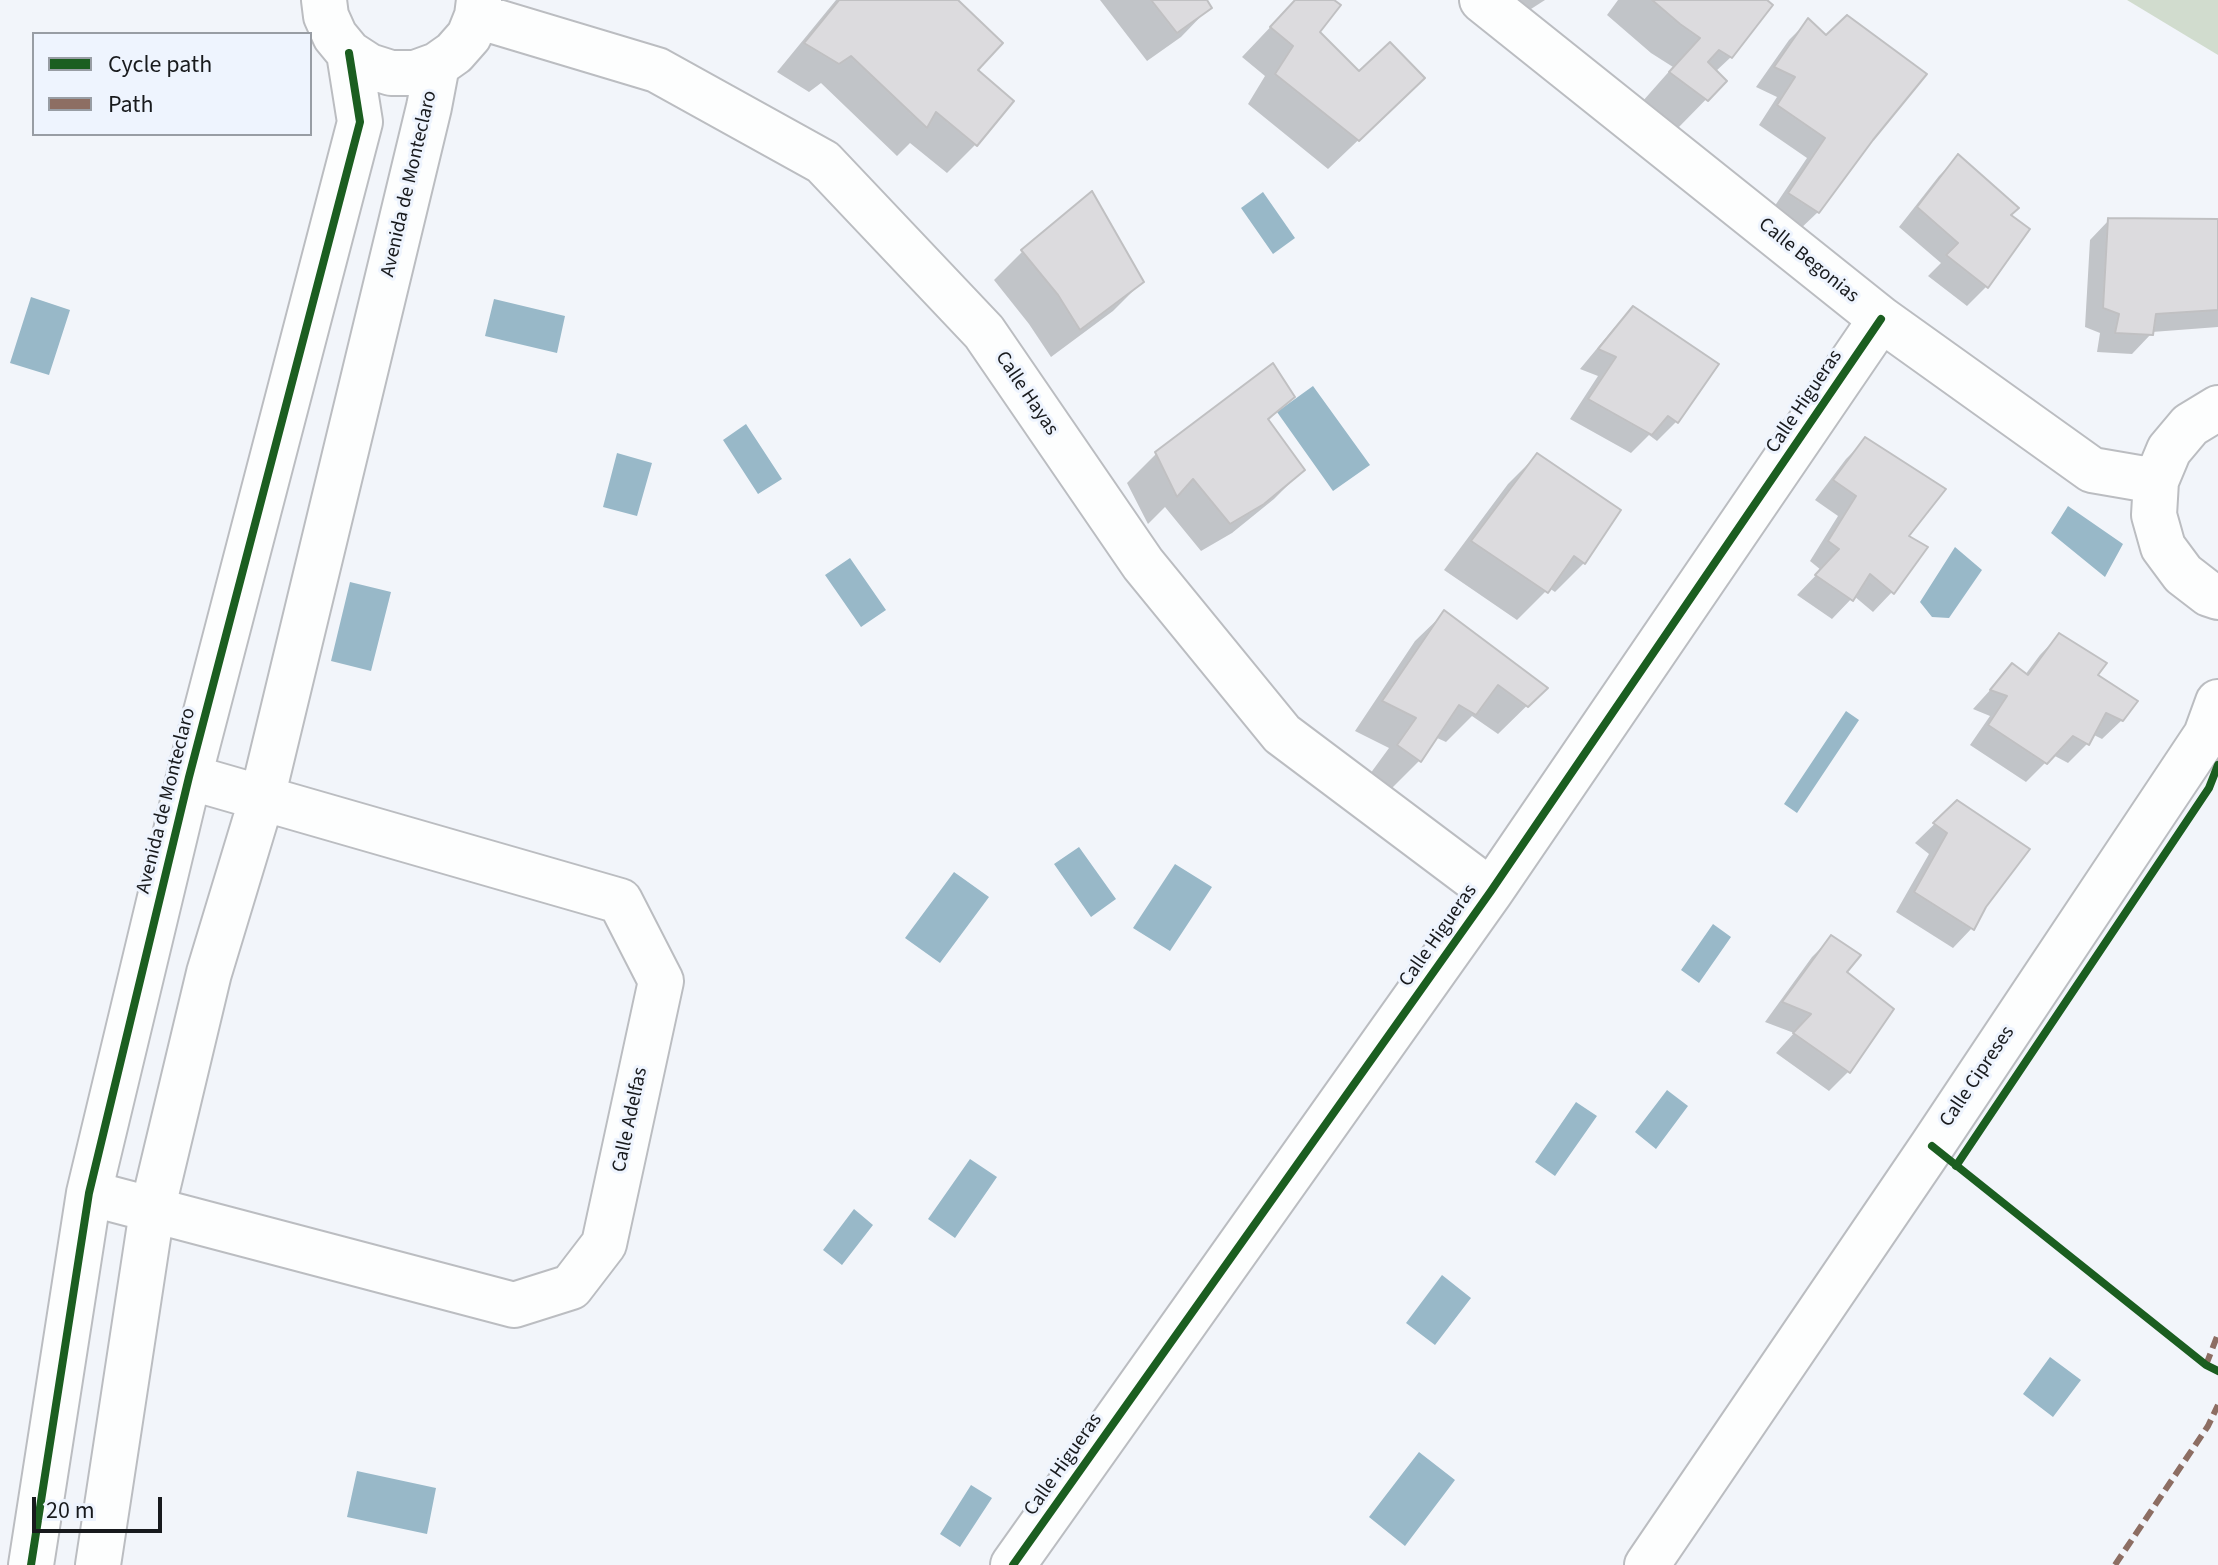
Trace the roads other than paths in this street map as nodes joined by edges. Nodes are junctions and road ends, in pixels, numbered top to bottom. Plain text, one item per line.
1 (1482, 0) edge
2 (313, 5) edge
3 (478, 8) edge
4 (349, 53) junction
5 (437, 65) junction
6 (1881, 319) junction
7 (2218, 408) edge
8 (2156, 481) junction
9 (2218, 597) edge
10 (2218, 702) edge
11 (189, 777) junction
12 (262, 798) junction
13 (1491, 891) junction
14 (89, 1193) junction
15 (152, 1211) junction
16 (31, 1565) edge
17 (98, 1565) edge
18 (1013, 1565) edge
19 (1647, 1565) edge

1 - 6 street, Calle Begonias
2 - 4 street
3 - 5 street
3 - 13 street, Calle Hayas
4 - 5 street
4 - 11 street, Avenida de Monteclaro
5 - 12 street, Avenida de Monteclaro
6 - 8 street, Calle Begonias
6 - 13 street, Calle Higueras
7 - 8 street
8 - 9 street
10 - 19 street, Calle Cipreses
11 - 12 street, Calle Adelfas
11 - 14 street, Avenida de Monteclaro
12 - 15 street, Avenida de Monteclaro
12 - 15 street, Calle Adelfas
13 - 18 street, Calle Higueras
14 - 15 street, Calle Adelfas
14 - 16 street, Avenida de Monteclaro
15 - 17 street, Avenida de Monteclaro

